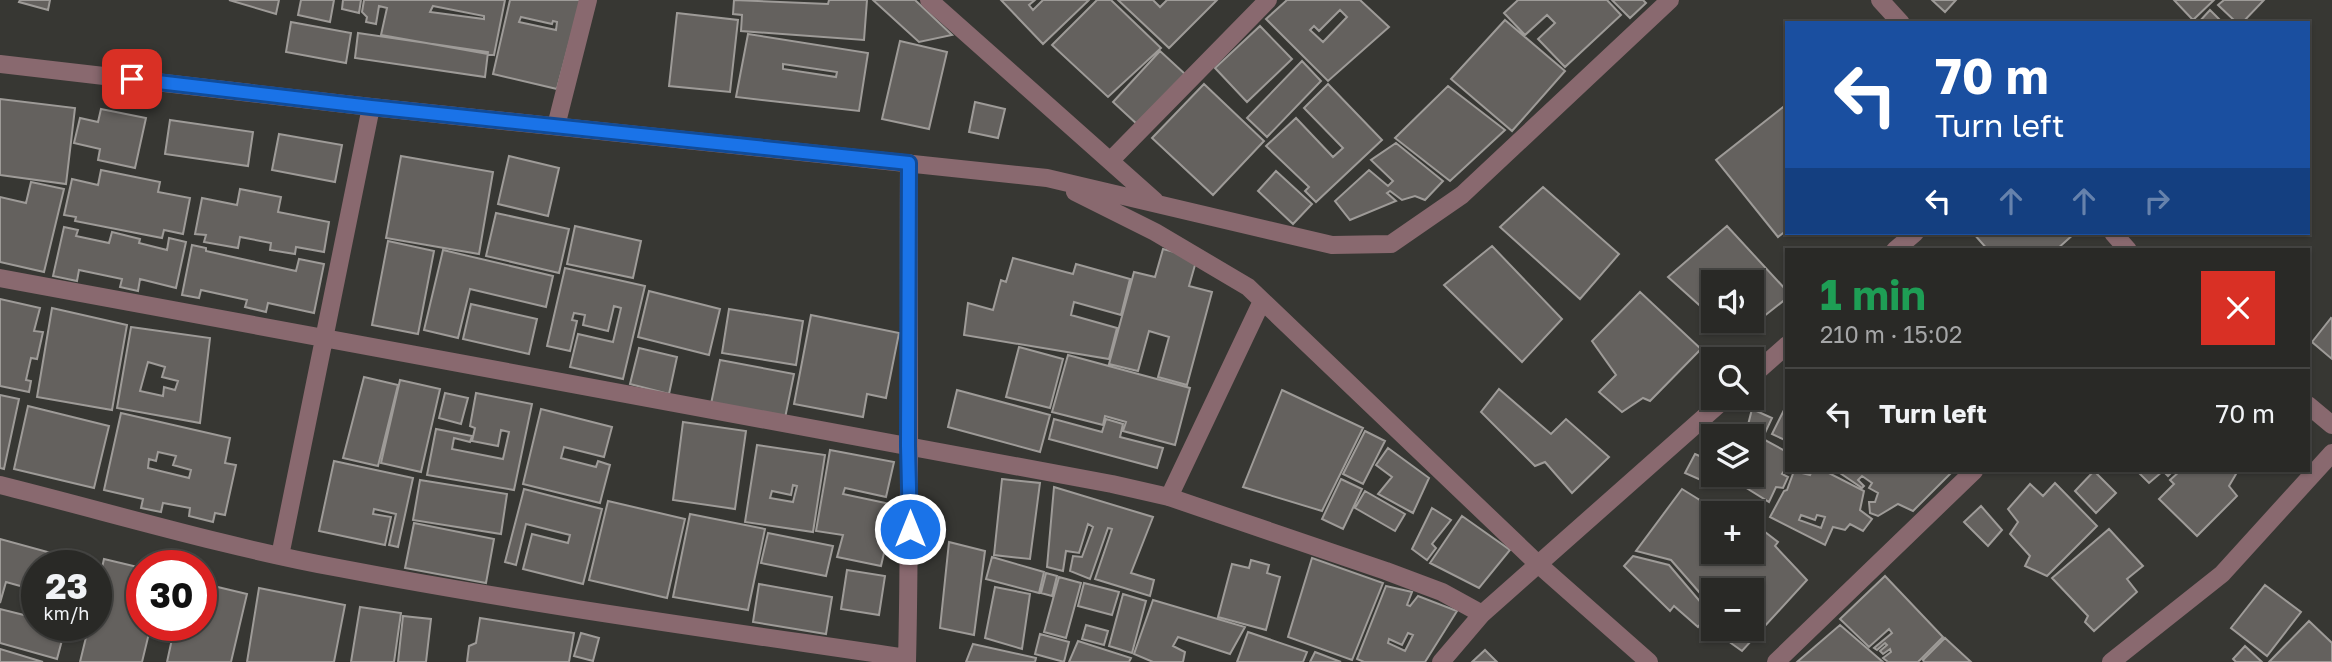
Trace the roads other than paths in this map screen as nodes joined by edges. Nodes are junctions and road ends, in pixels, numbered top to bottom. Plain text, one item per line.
1 (588, 0) edge
2 (929, 0) edge
3 (1268, 0) edge
4 (1670, 0) edge
5 (1880, 0) edge
6 (1899, 21) edge
7 (0, 64) edge
8 (371, 107) junction
9 (556, 126) junction
10 (1110, 161) junction
11 (909, 163) junction
12 (1046, 178) junction
13 (1157, 204) junction
14 (1913, 235) edge
15 (1897, 248) edge
16 (0, 278) edge
17 (1262, 301) junction
18 (324, 338) junction
19 (1785, 347) edge
20 (1764, 365) edge
21 (2310, 407) edge
22 (1712, 410) edge
23 (2332, 425) edge
24 (908, 446) junction
25 (2332, 453) edge
26 (1973, 472) edge
27 (0, 485) edge
28 (1169, 497) junction
29 (280, 556) junction
30 (1538, 564) junction
31 (1482, 614) junction
32 (907, 660) edge
33 (1441, 662) edge
34 (1649, 662) edge
35 (1776, 662) edge
36 (2111, 662) edge

1 - 9 street
2 - 10 street
3 - 10 street
4 - 13 street
5 - 6 street
7 - 8 street
8 - 9 street
8 - 18 street
9 - 11 street
10 - 13 street
11 - 12 street
11 - 24 street
12 - 13 street
12 - 17 street
14 - 15 street
16 - 18 street
17 - 28 street
17 - 30 street
18 - 24 street
18 - 29 street
19 - 20 street
21 - 23 street
22 - 30 street
24 - 28 street
24 - 32 street
25 - 36 street
26 - 35 street
27 - 29 street
28 - 31 street
29 - 32 street
30 - 31 street
30 - 34 street
31 - 33 street

